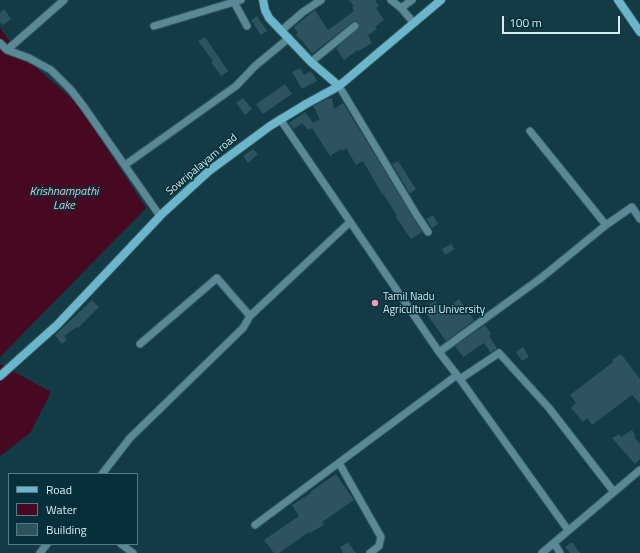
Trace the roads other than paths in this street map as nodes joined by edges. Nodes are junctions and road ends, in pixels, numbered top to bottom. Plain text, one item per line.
1 (64, 0) edge
2 (263, 0) edge
3 (321, 0) edge
4 (391, 0) edge
5 (412, 0) edge
6 (441, 0) edge
7 (618, 0) edge
8 (238, 1) edge
9 (401, 8) junction
10 (414, 23) junction
11 (154, 26) dead end
12 (247, 26) dead end
13 (355, 26) dead end
14 (282, 30) junction
15 (640, 32) edge
16 (289, 38) junction
17 (0, 43) edge
18 (7, 50) junction
19 (311, 62) junction
20 (339, 86) junction
21 (280, 120) junction
22 (530, 131) dead end
23 (125, 166) junction
24 (160, 216) junction
25 (640, 219) edge
26 (350, 222) junction
27 (606, 225) junction
28 (428, 232) dead end
29 (250, 316) junction
30 (140, 344) dead end
31 (439, 352) junction
32 (0, 376) edge
33 (459, 377) junction
34 (339, 463) junction
35 (640, 470) edge
36 (103, 473) edge
37 (614, 492) junction
38 (255, 525) dead end
39 (568, 530) junction
40 (554, 543) junction
41 (122, 545) edge
42 (133, 553) edge
43 (370, 553) edge
44 (542, 553) edge
45 (560, 553) edge

1 - 18 street
2 - 14 street
3 - 14 street
4 - 9 street
5 - 9 street
6 - 10 street, Sowripalayam road
7 - 15 street
8 - 11 street
8 - 12 street
9 - 10 street
10 - 20 street, Sowripalayam road
13 - 19 street
14 - 16 street
16 - 19 street
16 - 23 street
17 - 18 street
18 - 23 street
19 - 20 street
20 - 21 street, Sowripalayam road
20 - 28 street
21 - 24 street, Sowripalayam road
21 - 26 street
22 - 27 street
23 - 24 street
24 - 32 street, Sowripalayam road
25 - 27 street
26 - 29 street
26 - 31 street
27 - 31 street
29 - 30 street
29 - 36 street
31 - 33 street
33 - 34 street
33 - 37 street
33 - 39 street
34 - 38 street
34 - 43 street
35 - 37 street
37 - 39 street
39 - 40 street
40 - 44 street
40 - 45 street
41 - 42 street

